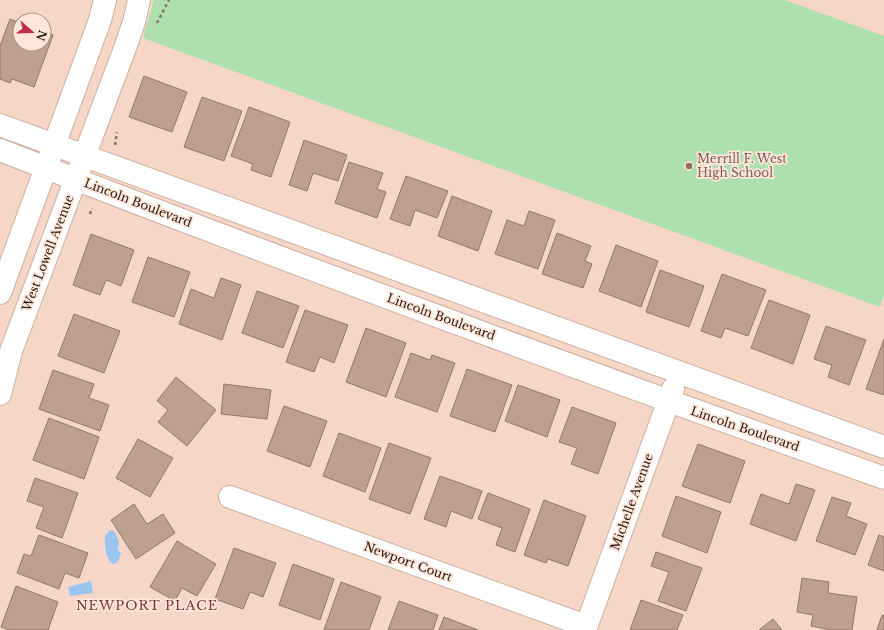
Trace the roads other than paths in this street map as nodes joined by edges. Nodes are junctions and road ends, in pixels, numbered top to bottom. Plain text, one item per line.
1 (105, 0) edge
2 (139, 0) edge
3 (0, 125) edge
4 (54, 145) junction
5 (0, 150) edge
6 (84, 154) junction
7 (44, 167) junction
8 (75, 180) junction
9 (0, 293) edge
10 (678, 373) junction
11 (0, 394) edge
12 (668, 402) junction
13 (884, 447) edge
14 (884, 478) edge
15 (230, 497) dead end
16 (586, 628) edge

1 - 4 street
2 - 6 street, West Lowell Avenue
3 - 4 street
4 - 6 street
4 - 7 street
5 - 7 street, Lincoln Boulevard
6 - 8 street, West Lowell Avenue
6 - 10 street
7 - 8 street, Lincoln Boulevard
7 - 9 street
8 - 11 street, West Lowell Avenue
8 - 12 street, Lincoln Boulevard
10 - 12 street, Michelle Avenue
10 - 13 street
12 - 14 street, Lincoln Boulevard
12 - 16 street, Michelle Avenue
15 - 16 street, Newport Court

